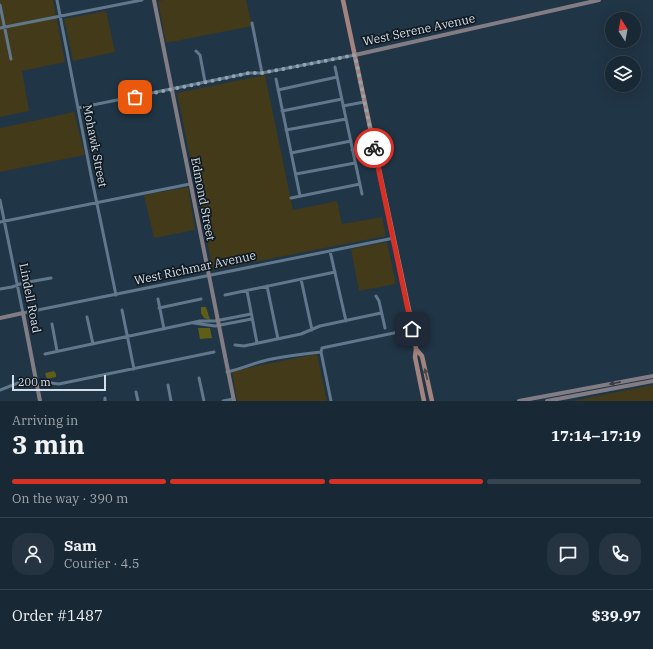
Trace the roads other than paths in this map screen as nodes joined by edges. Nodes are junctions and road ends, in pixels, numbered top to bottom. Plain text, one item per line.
1 (57, 0) edge
2 (142, 0) edge
3 (154, 0) edge
4 (344, 0) edge
5 (599, 0) edge
6 (0, 5) edge
7 (61, 16) junction
8 (252, 22) dead end
9 (4, 27) junction
10 (0, 28) edge
11 (196, 51) dead end
12 (355, 55) junction
13 (11, 59) dead end
14 (335, 67) dead end
15 (262, 73) junction
16 (337, 78) junction
17 (276, 79) dead end
18 (205, 82) junction
19 (172, 90) junction
20 (278, 90) junction
21 (342, 99) junction
22 (364, 102) junction
23 (343, 106) junction
24 (78, 108) junction
25 (282, 112) junction
26 (346, 118) junction
27 (286, 130) junction
28 (350, 141) junction
29 (374, 145) junction
30 (352, 150) junction
31 (291, 153) junction
32 (355, 163) junction
33 (296, 174) junction
34 (190, 184) junction
35 (360, 184) junction
36 (362, 194) dead end
37 (300, 196) junction
38 (291, 198) dead end
39 (0, 200) edge
40 (97, 202) junction
41 (4, 221) junction
42 (0, 222) edge
43 (394, 238) junction
44 (330, 251) junction
45 (335, 272) junction
46 (208, 275) junction
47 (51, 278) dead end
48 (301, 279) junction
49 (17, 285) junction
50 (267, 286) junction
51 (0, 289) edge
52 (247, 290) junction
53 (116, 295) junction
54 (225, 295) dead end
55 (376, 296) dead end
56 (158, 299) dead end
57 (201, 299) dead end
58 (159, 308) junction
59 (122, 310) dead end
60 (23, 313) junction
61 (251, 314) junction
62 (381, 314) junction
63 (88, 317) dead end
64 (0, 318) edge
65 (252, 318) junction
66 (346, 321) junction
67 (218, 323) junction
68 (52, 324) dead end
69 (385, 328) dead end
70 (164, 329) junction
71 (412, 329) junction
72 (312, 330) junction
73 (128, 336) junction
74 (278, 339) junction
75 (257, 343) junction
76 (93, 344) junction
77 (235, 345) dead end
78 (416, 349) junction
79 (321, 350) junction
80 (57, 351) junction
81 (214, 352) dead end
82 (45, 354) dead end
83 (134, 369) junction
84 (228, 372) junction
85 (653, 376) edge
86 (199, 378) dead end
87 (653, 381) edge
88 (25, 382) dead end
89 (52, 384) dead end
90 (168, 385) dead end
91 (0, 390) edge
92 (136, 392) dead end
93 (233, 400) edge
94 (40, 401) edge
95 (138, 401) edge
96 (171, 401) edge
97 (204, 401) edge
98 (223, 401) edge
99 (331, 401) edge
100 (424, 401) edge
101 (432, 401) edge
102 (519, 401) edge
103 (547, 401) edge

1 - 7 street, Mohawk Street
2 - 7 street
3 - 19 street, Edmond Street
4 - 12 main road
5 - 12 street, West Serene Avenue
6 - 9 street
7 - 9 street
7 - 24 street, Mohawk Street
8 - 15 street
9 - 10 street
9 - 13 street
11 - 18 street
12 - 15 street, West Serene Avenue
12 - 22 main road
14 - 16 street
15 - 18 street, West Serene Avenue
16 - 20 street
16 - 21 street
17 - 20 street
18 - 19 street, West Serene Avenue
19 - 24 street, West Serene Avenue
19 - 34 street, Edmond Street
20 - 25 street
21 - 23 street
21 - 25 street
22 - 23 street
22 - 29 main road
23 - 26 street
24 - 40 street, Mohawk Street
25 - 27 street
26 - 27 street
26 - 28 street
27 - 31 street
28 - 30 street
28 - 31 street
29 - 30 street
29 - 43 main road
30 - 32 street
31 - 33 street
32 - 33 street
32 - 35 street
33 - 37 street
34 - 40 street
34 - 46 street, Edmond Street
35 - 36 street
35 - 37 street
37 - 38 street
39 - 41 street, Lindell Road
40 - 41 street
40 - 53 street, Mohawk Street
41 - 42 street
41 - 49 street, Lindell Road
43 - 44 street, West Richmar Avenue
43 - 71 main road
44 - 45 street
44 - 46 street, West Richmar Avenue
45 - 48 street
45 - 66 street
46 - 53 street, West Richmar Avenue
46 - 67 street, Edmond Street
47 - 49 street
48 - 50 street
48 - 72 street
49 - 51 street
49 - 60 street, Lindell Road
50 - 52 street
50 - 74 street
52 - 54 street
52 - 61 street
53 - 60 street, West Richmar Avenue
55 - 62 street
56 - 58 street
57 - 58 street
58 - 70 street
59 - 73 street
60 - 64 street, West Richmar Avenue
60 - 94 street, Lindell Road
61 - 65 street
61 - 67 street
62 - 66 street
62 - 69 street
63 - 76 street
65 - 67 street
65 - 75 street
66 - 72 street
67 - 70 street
67 - 84 street, Edmond Street
68 - 80 street
70 - 73 street
71 - 78 main road
71 - 79 street
72 - 74 street
73 - 76 street
73 - 83 street
74 - 75 street
75 - 77 street
76 - 80 street
78 - 100 main road
101 -> 78 main road
79 - 84 street
79 - 99 street
80 - 82 street
81 - 83 street
83 - 89 street
84 - 93 street, Edmond Street
85 -> 102 street
86 - 97 street
87 - 103 street
88 - 91 street
90 - 96 street
92 - 95 street
93 - 98 street

